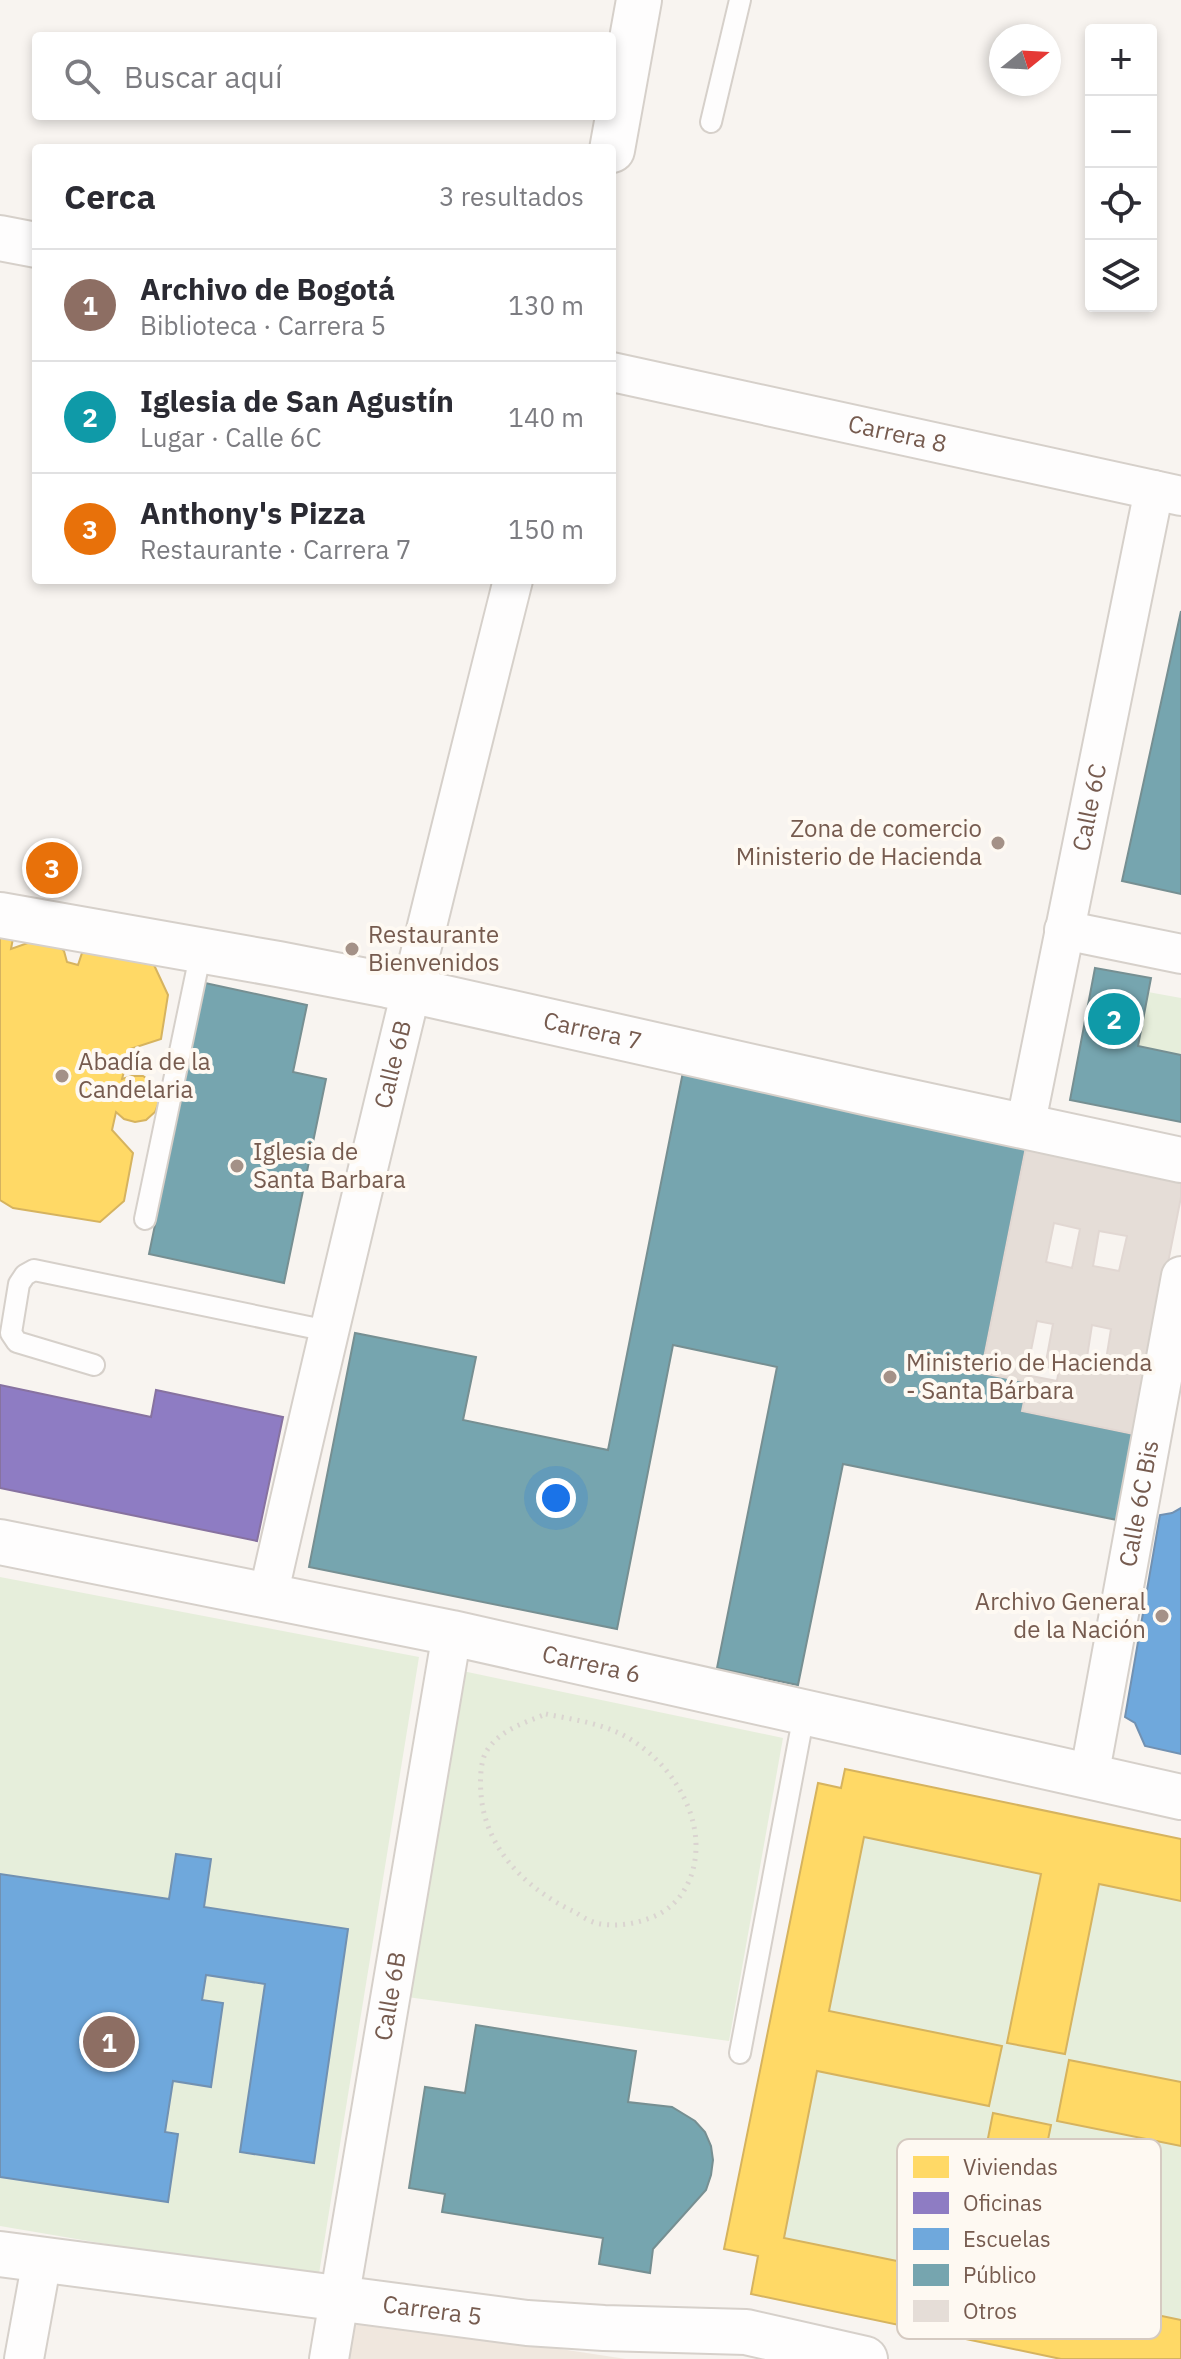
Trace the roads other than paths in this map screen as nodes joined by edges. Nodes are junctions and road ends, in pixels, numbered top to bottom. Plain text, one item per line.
1 (639, 0) edge
2 (740, 0) edge
3 (711, 122) dead end
4 (613, 144) edge
5 (0, 238) edge
6 (32, 244) edge
7 (616, 373) edge
8 (1168, 493) edge
9 (512, 584) edge
10 (0, 915) edge
11 (1064, 930) junction
12 (201, 951) junction
13 (1181, 954) edge
14 (409, 990) junction
15 (1025, 1127) junction
16 (1181, 1160) edge
17 (145, 1219) dead end
18 (1181, 1276) edge
19 (328, 1331) junction
20 (94, 1365) dead end
21 (0, 1542) edge
22 (268, 1596) junction
23 (452, 1633) junction
24 (804, 1714) junction
25 (1089, 1777) junction
26 (1181, 1797) edge
27 (740, 2053) dead end
28 (21, 2257) edge
29 (340, 2299) junction
30 (24, 2359) edge
31 (329, 2359) edge
32 (865, 2359) edge

1 - 4 street
2 - 3 lane
5 - 6 street
7 - 8 street, Carrera 8
8 - 11 street, Calle 6C
9 - 14 street, Calle 6B
10 - 12 street, Carrera 7
11 - 13 street
11 - 15 street, Calle 6C
12 - 14 street, Carrera 7
12 - 17 lane
14 - 15 street, Carrera 7
14 - 19 street, Calle 6B
15 - 16 street, Carrera 7
18 - 25 street, Calle 6C Bis
19 - 20 lane
19 - 22 street, Calle 6B
21 - 22 street, Carrera 6
22 - 23 street, Carrera 6
23 - 24 street, Carrera 6
23 - 29 street, Calle 6B
24 - 25 street, Carrera 6
24 - 27 lane
25 - 26 street, Carrera 6
28 - 29 street, Carrera 5
28 - 30 street
29 - 31 street, Calle 6B
29 - 32 street, Carrera 5

